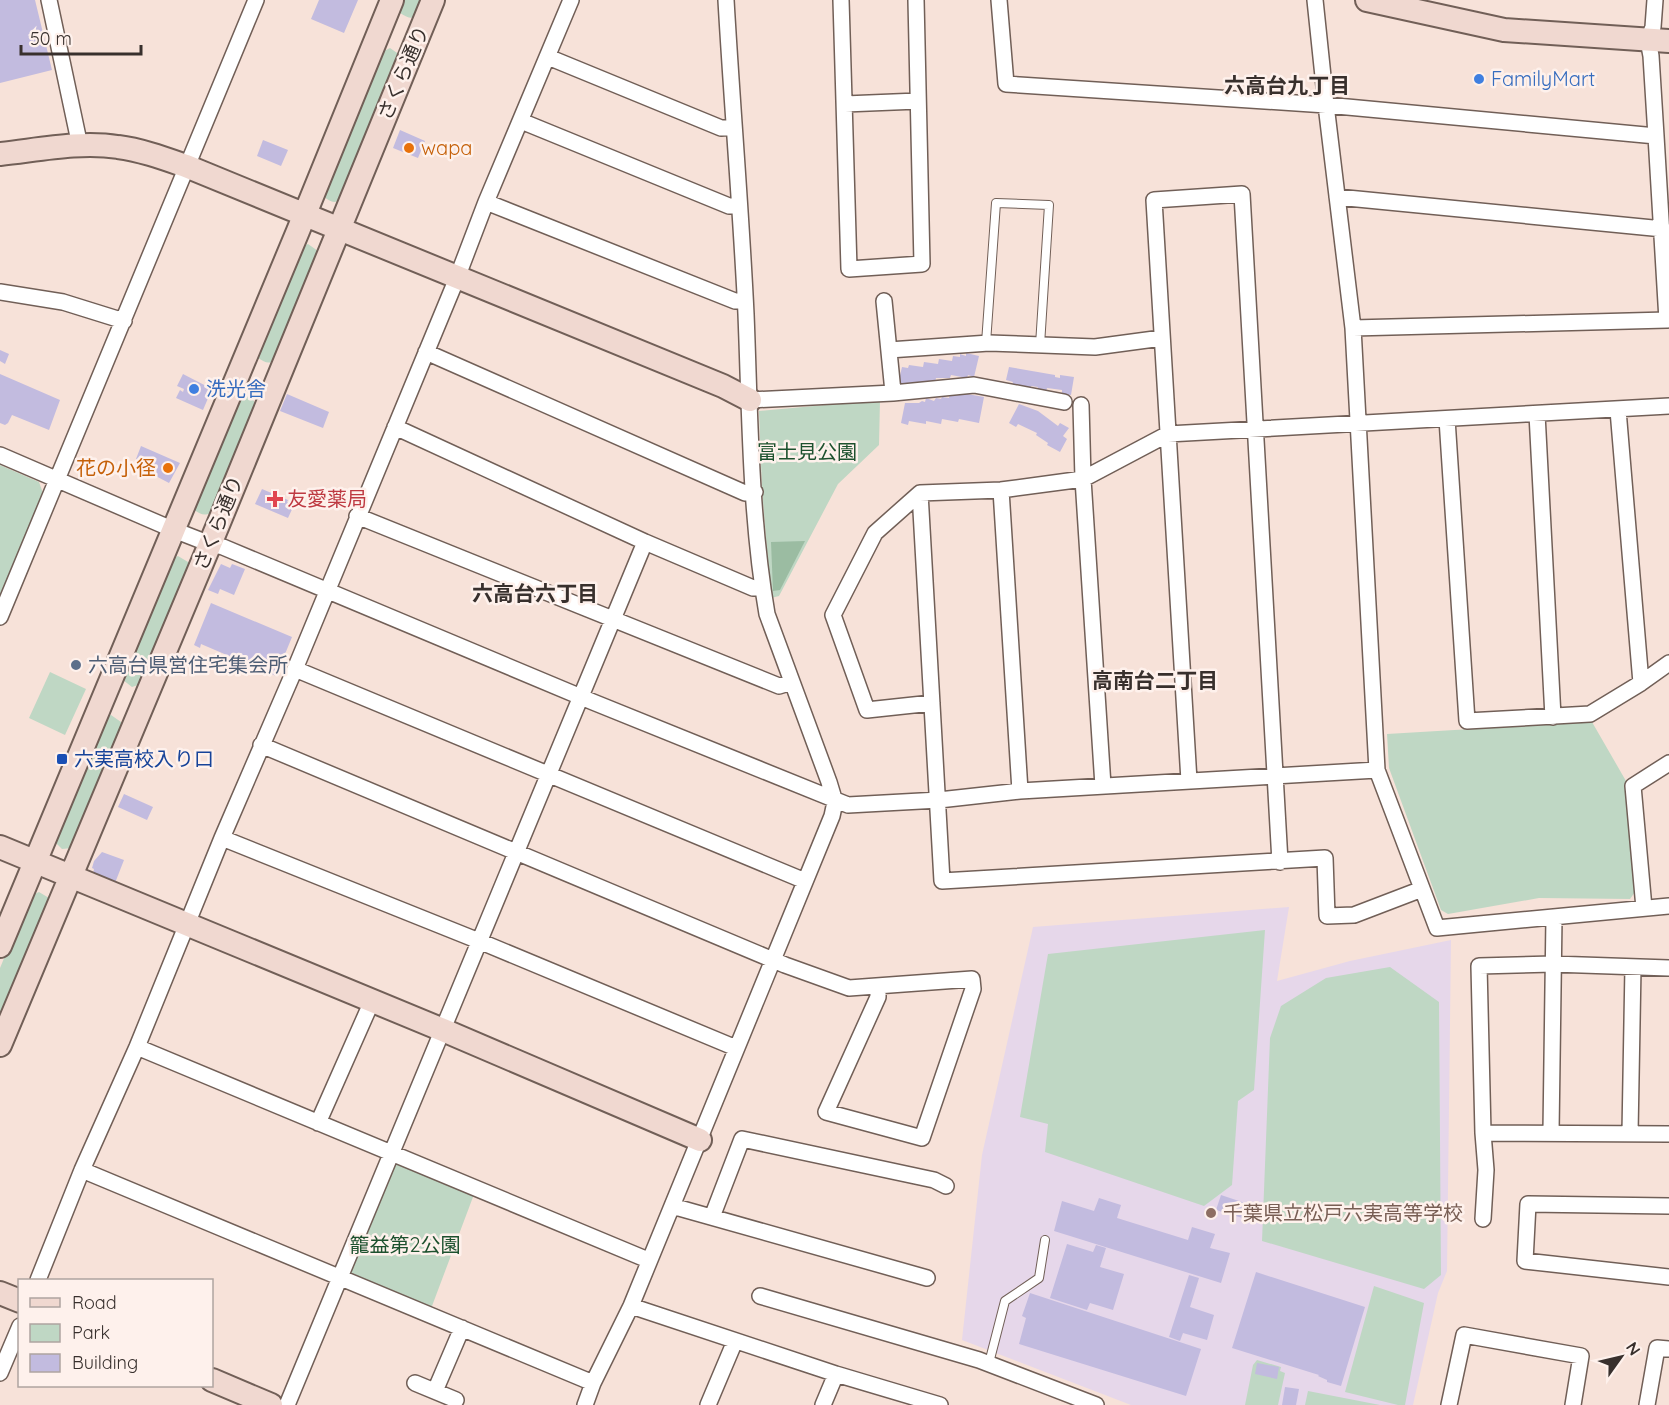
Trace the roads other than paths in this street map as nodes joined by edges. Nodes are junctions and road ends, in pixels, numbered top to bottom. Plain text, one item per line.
1 (49, 0) edge
2 (256, 0) edge
3 (392, 0) edge
4 (433, 0) edge
5 (571, 0) edge
6 (726, 0) edge
7 (842, 0) edge
8 (916, 0) edge
9 (999, 0) edge
10 (1315, 0) edge
11 (1367, 0) edge
12 (1655, 0) edge
13 (1658, 40) edge
14 (548, 57) junction
15 (918, 101) junction
16 (845, 104) junction
17 (1326, 105) junction
18 (521, 121) junction
19 (733, 127) junction
20 (1656, 136) junction
21 (80, 146) junction
22 (0, 154) edge
23 (186, 166) junction
24 (1337, 197) junction
25 (486, 202) junction
26 (739, 206) junction
27 (305, 215) junction
28 (338, 229) junction
29 (1663, 229) junction
30 (457, 278) junction
31 (0, 292) edge
32 (745, 301) junction
33 (884, 301) dead end
34 (124, 321) junction
35 (1353, 328) junction
36 (1162, 338) junction
37 (986, 343) junction
38 (1040, 345) junction
39 (889, 350) junction
40 (426, 352) junction
41 (893, 393) junction
42 (750, 400) junction
43 (1064, 402) dead end
44 (1081, 405) dead end
45 (1669, 406) edge
46 (1618, 410) junction
47 (1537, 414) junction
48 (1447, 419) junction
49 (1358, 423) junction
50 (395, 427) junction
51 (1256, 428) junction
52 (1168, 434) junction
53 (0, 455) edge
54 (57, 479) junction
55 (1083, 479) junction
56 (1001, 490) junction
57 (754, 492) junction
58 (920, 492) junction
59 (357, 516) junction
60 (174, 530) junction
61 (645, 542) junction
62 (210, 544) junction
63 (763, 588) junction
64 (326, 591) junction
65 (0, 617) edge
66 (613, 619) junction
67 (1669, 663) edge
68 (295, 669) junction
69 (792, 682) junction
70 (1641, 683) junction
71 (581, 697) junction
72 (932, 704) junction
73 (1553, 717) junction
74 (261, 745) junction
75 (1669, 764) edge
76 (1377, 770) junction
77 (1275, 775) junction
78 (548, 776) junction
79 (1189, 781) junction
80 (1103, 786) junction
81 (1020, 791) junction
82 (939, 800) junction
83 (835, 801) junction
84 (222, 838) junction
85 (0, 847) edge
86 (517, 853) junction
87 (35, 861) junction
88 (1280, 862) junction
89 (69, 877) junction
90 (806, 881) junction
91 (1422, 889) junction
92 (1669, 906) edge
93 (1644, 908) junction
94 (1554, 917) junction
95 (186, 925) junction
96 (479, 941) junction
97 (0, 946) edge
98 (774, 960) junction
99 (1553, 964) junction
100 (1633, 967) junction
101 (1669, 968) edge
102 (878, 986) junction
103 (372, 1001) junction
104 (443, 1030) junction
105 (0, 1045) edge
106 (136, 1047) junction
107 (736, 1048) junction
108 (318, 1123) junction
109 (1551, 1132) junction
110 (1483, 1133) junction
111 (1630, 1133) junction
112 (1669, 1134) edge
113 (700, 1140) junction
114 (392, 1154) junction
115 (82, 1170) junction
116 (946, 1186) dead end
117 (672, 1206) junction
118 (1669, 1206) edge
119 (712, 1216) junction
120 (1483, 1219) dead end
121 (1045, 1240) dead end
122 (648, 1260) junction
123 (341, 1277) junction
124 (1669, 1277) edge
125 (927, 1278) dead end
126 (39, 1279) edge
127 (0, 1293) edge
128 (760, 1296) dead end
129 (18, 1300) edge
130 (631, 1306) junction
131 (462, 1328) junction
132 (18, 1331) edge
133 (735, 1341) junction
134 (1669, 1349) edge
135 (988, 1363) junction
136 (0, 1373) edge
137 (836, 1374) junction
138 (213, 1380) edge
139 (415, 1383) dead end
140 (593, 1383) junction
141 (435, 1391) junction
142 (456, 1400) dead end
143 (1071, 1400) edge
144 (271, 1405) edge
145 (287, 1405) edge
146 (585, 1405) edge
147 (708, 1405) edge
148 (823, 1405) edge
149 (939, 1405) edge
150 (1096, 1405) edge
151 (1449, 1405) edge
152 (1573, 1405) edge
153 (1647, 1405) edge

1 - 21 street
2 - 23 street
3 - 27 street, さくら通り
4 - 28 street, さくら通り
5 - 14 street
6 - 19 street
7 - 16 street
8 - 15 street
9 - 17 street
10 - 17 street
11 - 13 street
12 - 13 street
13 - 20 street
14 - 18 street
14 - 19 street
15 - 16 street
15 - 16 street
17 - 20 street
17 - 24 street
18 - 25 street
18 - 26 street
19 - 26 street
20 - 29 street
21 - 22 street
21 - 23 street
23 - 27 street
23 - 34 street
24 - 29 street
24 - 35 street
25 - 30 street
25 - 32 street
26 - 32 street
27 - 28 street
27 - 60 street, さくら通り
28 - 30 street
28 - 62 street, さくら通り
29 - 35 street
30 - 40 street
30 - 42 street
31 - 34 street
32 - 42 street
33 - 39 street
34 - 54 street
35 - 49 street
36 - 38 street
36 - 51 street
36 - 52 street
37 - 38 street
37 - 38 lane
37 - 39 street
39 - 41 street
40 - 50 street
40 - 57 street
41 - 42 street
41 - 43 street
42 - 57 street
44 - 55 street
45 - 46 street
46 - 47 street
46 - 70 street
47 - 48 street
47 - 73 street
48 - 49 street
48 - 73 street
49 - 51 street
49 - 76 street
50 - 59 street
50 - 61 street
51 - 52 street
51 - 77 street
52 - 55 street
52 - 79 street
53 - 54 street
54 - 60 street
54 - 65 street
55 - 56 street
55 - 80 street
56 - 58 street
56 - 81 street
57 - 63 street
58 - 72 street
58 - 72 street
59 - 64 street
59 - 66 street
60 - 62 street
60 - 87 street, さくら通り
61 - 63 street
61 - 66 street
62 - 64 street
62 - 89 street, さくら通り
63 - 69 street
64 - 68 street
64 - 71 street
66 - 69 street
66 - 71 street
67 - 70 street
68 - 74 street
68 - 78 street
69 - 83 street
70 - 73 street
71 - 78 street
71 - 83 street
72 - 82 street
74 - 84 street
74 - 86 street
75 - 93 street
76 - 77 street
76 - 91 street
77 - 79 street
77 - 88 street
78 - 86 street
78 - 90 street
79 - 80 street
80 - 81 street
81 - 82 street
82 - 83 street
82 - 88 street
83 - 90 street
84 - 95 street
84 - 96 street
85 - 87 street
86 - 96 street
86 - 98 street
87 - 89 street
87 - 97 street, さくら通り
88 - 91 street
89 - 95 street
89 - 105 street, さくら通り
90 - 98 street
91 - 94 street
92 - 93 street
93 - 94 street
94 - 99 street
95 - 103 street
95 - 106 street
96 - 104 street
96 - 107 street
98 - 102 street
98 - 107 street
99 - 100 street
99 - 109 street
99 - 110 street
100 - 101 street
100 - 111 street
102 - 102 street
103 - 104 street
103 - 108 street
104 - 113 street
104 - 114 street
106 - 108 street
106 - 115 street
107 - 113 street
108 - 114 street
109 - 110 street
109 - 111 street
110 - 120 street
111 - 112 street
113 - 117 street
114 - 122 street
114 - 123 street
115 - 123 street
115 - 126 street
116 - 119 street
117 - 119 street
117 - 122 street
118 - 124 street
119 - 125 street
121 - 135 lane
122 - 130 street
123 - 131 street
123 - 145 street
127 - 129 street
128 - 135 street
130 - 133 street
130 - 140 street
131 - 140 street
131 - 141 street
132 - 136 street
133 - 137 street
133 - 147 street
134 - 153 street
135 - 143 street
137 - 148 street
137 - 149 street
138 - 144 street
139 - 141 street
140 - 146 street
141 - 142 street
143 - 150 street
151 - 152 street

